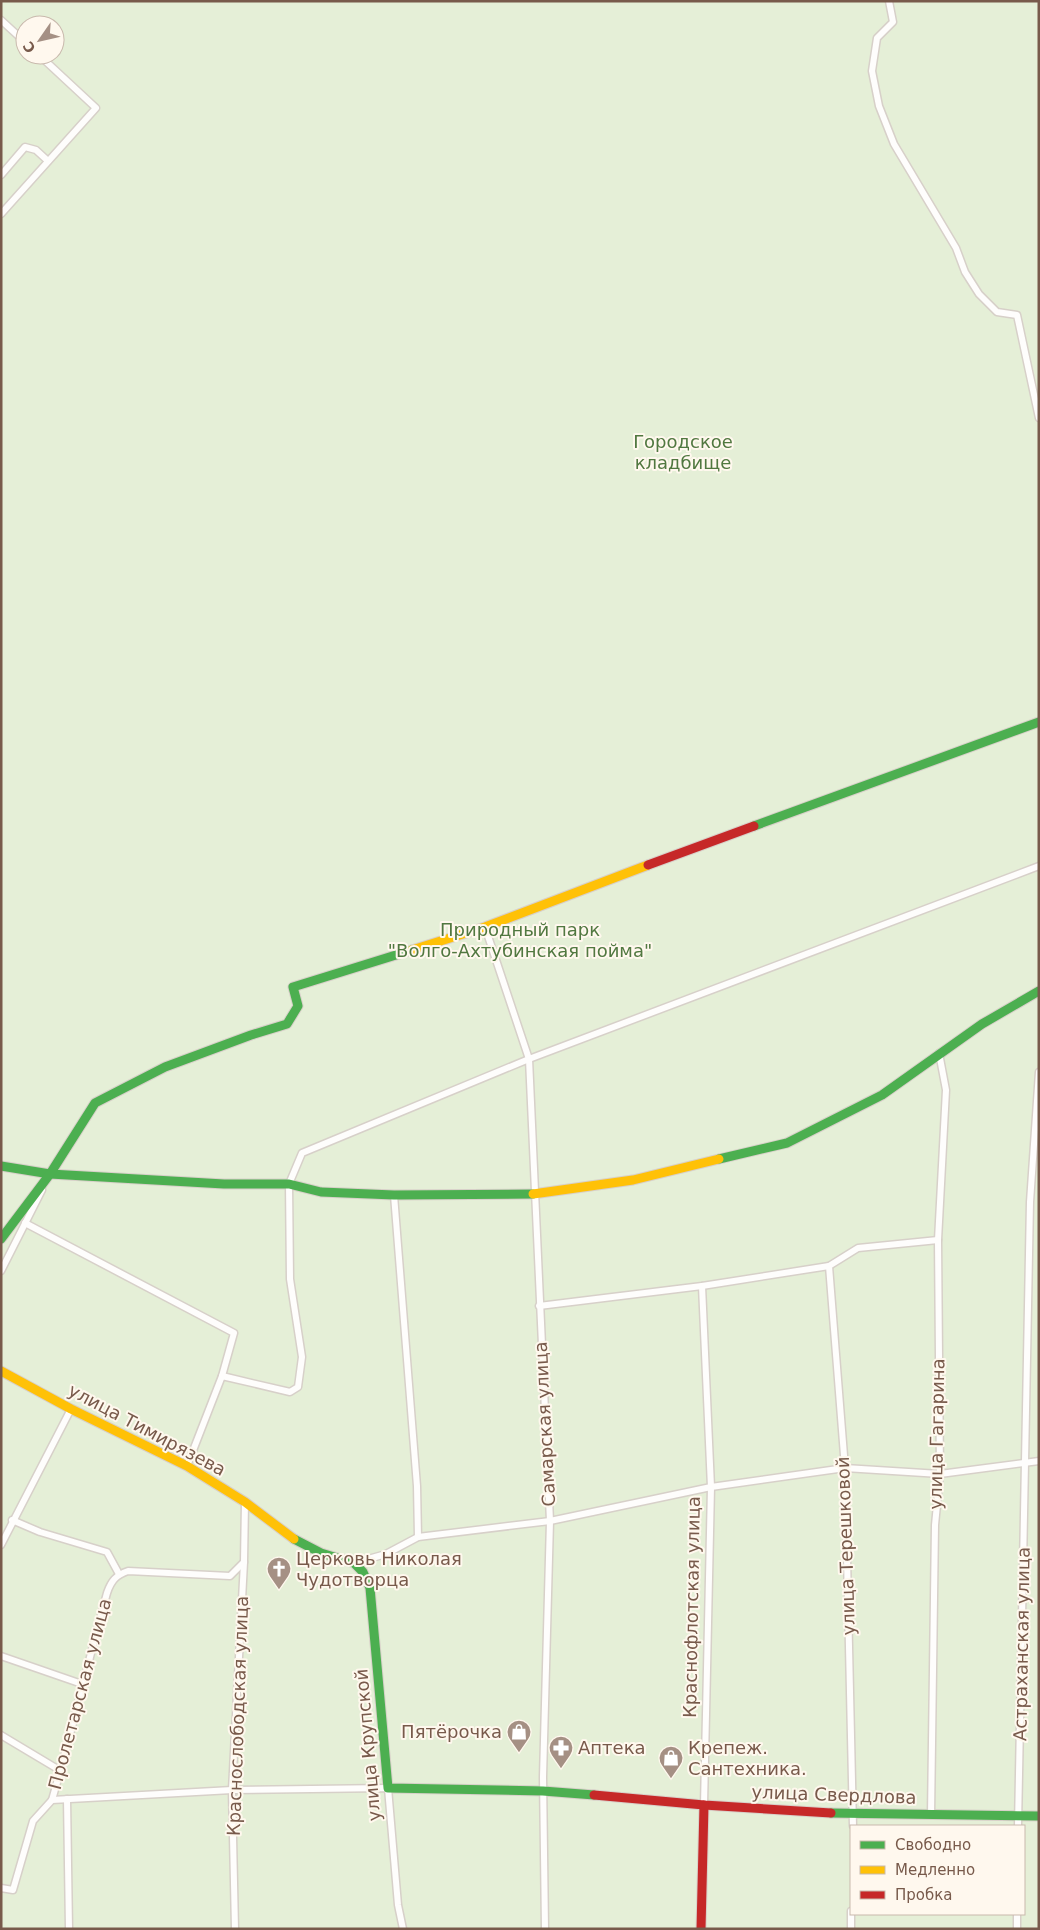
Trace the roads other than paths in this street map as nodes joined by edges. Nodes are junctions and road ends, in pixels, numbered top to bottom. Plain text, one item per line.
1 (889, 1) edge
2 (1, 20) edge
3 (15, 33) edge
4 (49, 65) edge
5 (48, 161) junction
6 (1, 175) edge
7 (1, 214) edge
8 (1039, 418) edge
9 (1039, 722) edge
10 (1039, 866) edge
11 (485, 927) junction
12 (1039, 991) edge
13 (939, 1053) junction
14 (529, 1059) junction
15 (1039, 1072) edge
16 (1, 1166) edge
17 (50, 1174) junction
18 (289, 1184) junction
19 (536, 1194) junction
20 (394, 1195) junction
21 (25, 1223) junction
22 (1, 1238) edge
23 (938, 1240) junction
24 (829, 1266) junction
25 (1, 1271) edge
26 (702, 1286) junction
27 (539, 1306) junction
28 (1, 1371) edge
29 (222, 1376) junction
30 (71, 1409) junction
31 (1039, 1460) edge
32 (1025, 1462) junction
33 (187, 1466) junction
34 (845, 1468) junction
35 (940, 1474) junction
36 (711, 1487) junction
37 (245, 1502) junction
38 (12, 1520) junction
39 (550, 1521) junction
40 (418, 1537) junction
41 (1, 1544) edge
42 (244, 1562) junction
43 (354, 1563) junction
44 (119, 1574) junction
45 (1, 1656) edge
46 (82, 1684) junction
47 (1, 1735) edge
48 (60, 1771) junction
49 (388, 1788) junction
50 (232, 1790) junction
51 (543, 1791) junction
52 (67, 1799) junction
53 (52, 1800) junction
54 (704, 1805) junction
55 (854, 1814) junction
56 (931, 1816) junction
57 (1039, 1816) edge
58 (1018, 1822) edge
59 (853, 1825) edge
60 (1, 1888) edge
61 (851, 1915) edge
62 (1017, 1915) edge
63 (69, 1929) edge
64 (235, 1929) edge
65 (403, 1929) edge
66 (545, 1929) edge
67 (701, 1929) edge
68 (851, 1929) edge
69 (1017, 1929) edge

1 - 8 street
2 - 3 street
4 - 5 street
5 - 6 street
5 - 7 street
9 - 11 street
10 - 14 street
11 - 14 street, Самарская улица
11 - 17 street
12 - 13 street
13 - 19 street
13 - 23 street, улица Гагарина
14 - 18 street
14 - 19 street, Самарская улица
15 - 32 street, Астраханская улица
16 - 17 street
17 - 18 street
17 - 21 street
17 - 22 street
18 - 20 street
18 - 29 street
19 - 20 street
19 - 27 street, Самарская улица
20 - 40 street
21 - 25 street
21 - 29 street
23 - 24 street
23 - 35 street, улица Гагарина
24 - 26 street
24 - 34 street, улица Терешковой
26 - 27 street
26 - 36 street, Краснофлотская улица
27 - 39 street, Самарская улица
28 - 30 street, улица Тимирязева
29 - 33 street
30 - 33 street, улица Тимирязева
30 - 38 street
31 - 32 street
32 - 35 street
32 - 58 street, Астраханская улица
33 - 37 street, улица Тимирязева
34 - 35 street
34 - 36 street
34 - 55 street, улица Терешковой
35 - 56 street, улица Гагарина
36 - 39 street
36 - 54 street, Краснофлотская улица
37 - 42 street, Краснослободская улица
37 - 43 street, улица Тимирязева
38 - 41 street
38 - 44 street
39 - 40 street
39 - 51 street, Самарская улица
40 - 43 street
42 - 44 street
42 - 50 street, Краснослободская улица
43 - 49 street, улица Крупской
44 - 46 street, Пролетарская улица
45 - 46 street
46 - 48 street, Пролетарская улица
47 - 48 street
48 - 53 street, Пролетарская улица
49 - 50 street
49 - 51 street, улица Свердлова
49 - 65 street, улица Крупской
50 - 52 street
50 - 64 street, Краснослободская улица
51 - 54 street, улица Свердлова
51 - 66 street, Самарская улица
52 - 53 street
52 - 63 street
53 - 60 street
54 - 55 street, улица Свердлова
54 - 67 street, Краснофлотская улица
55 - 56 street, улица Свердлова
55 - 59 street, улица Терешковой
56 - 58 street, улица Свердлова
57 - 58 street, улица Свердлова
61 - 68 street
62 - 69 street

